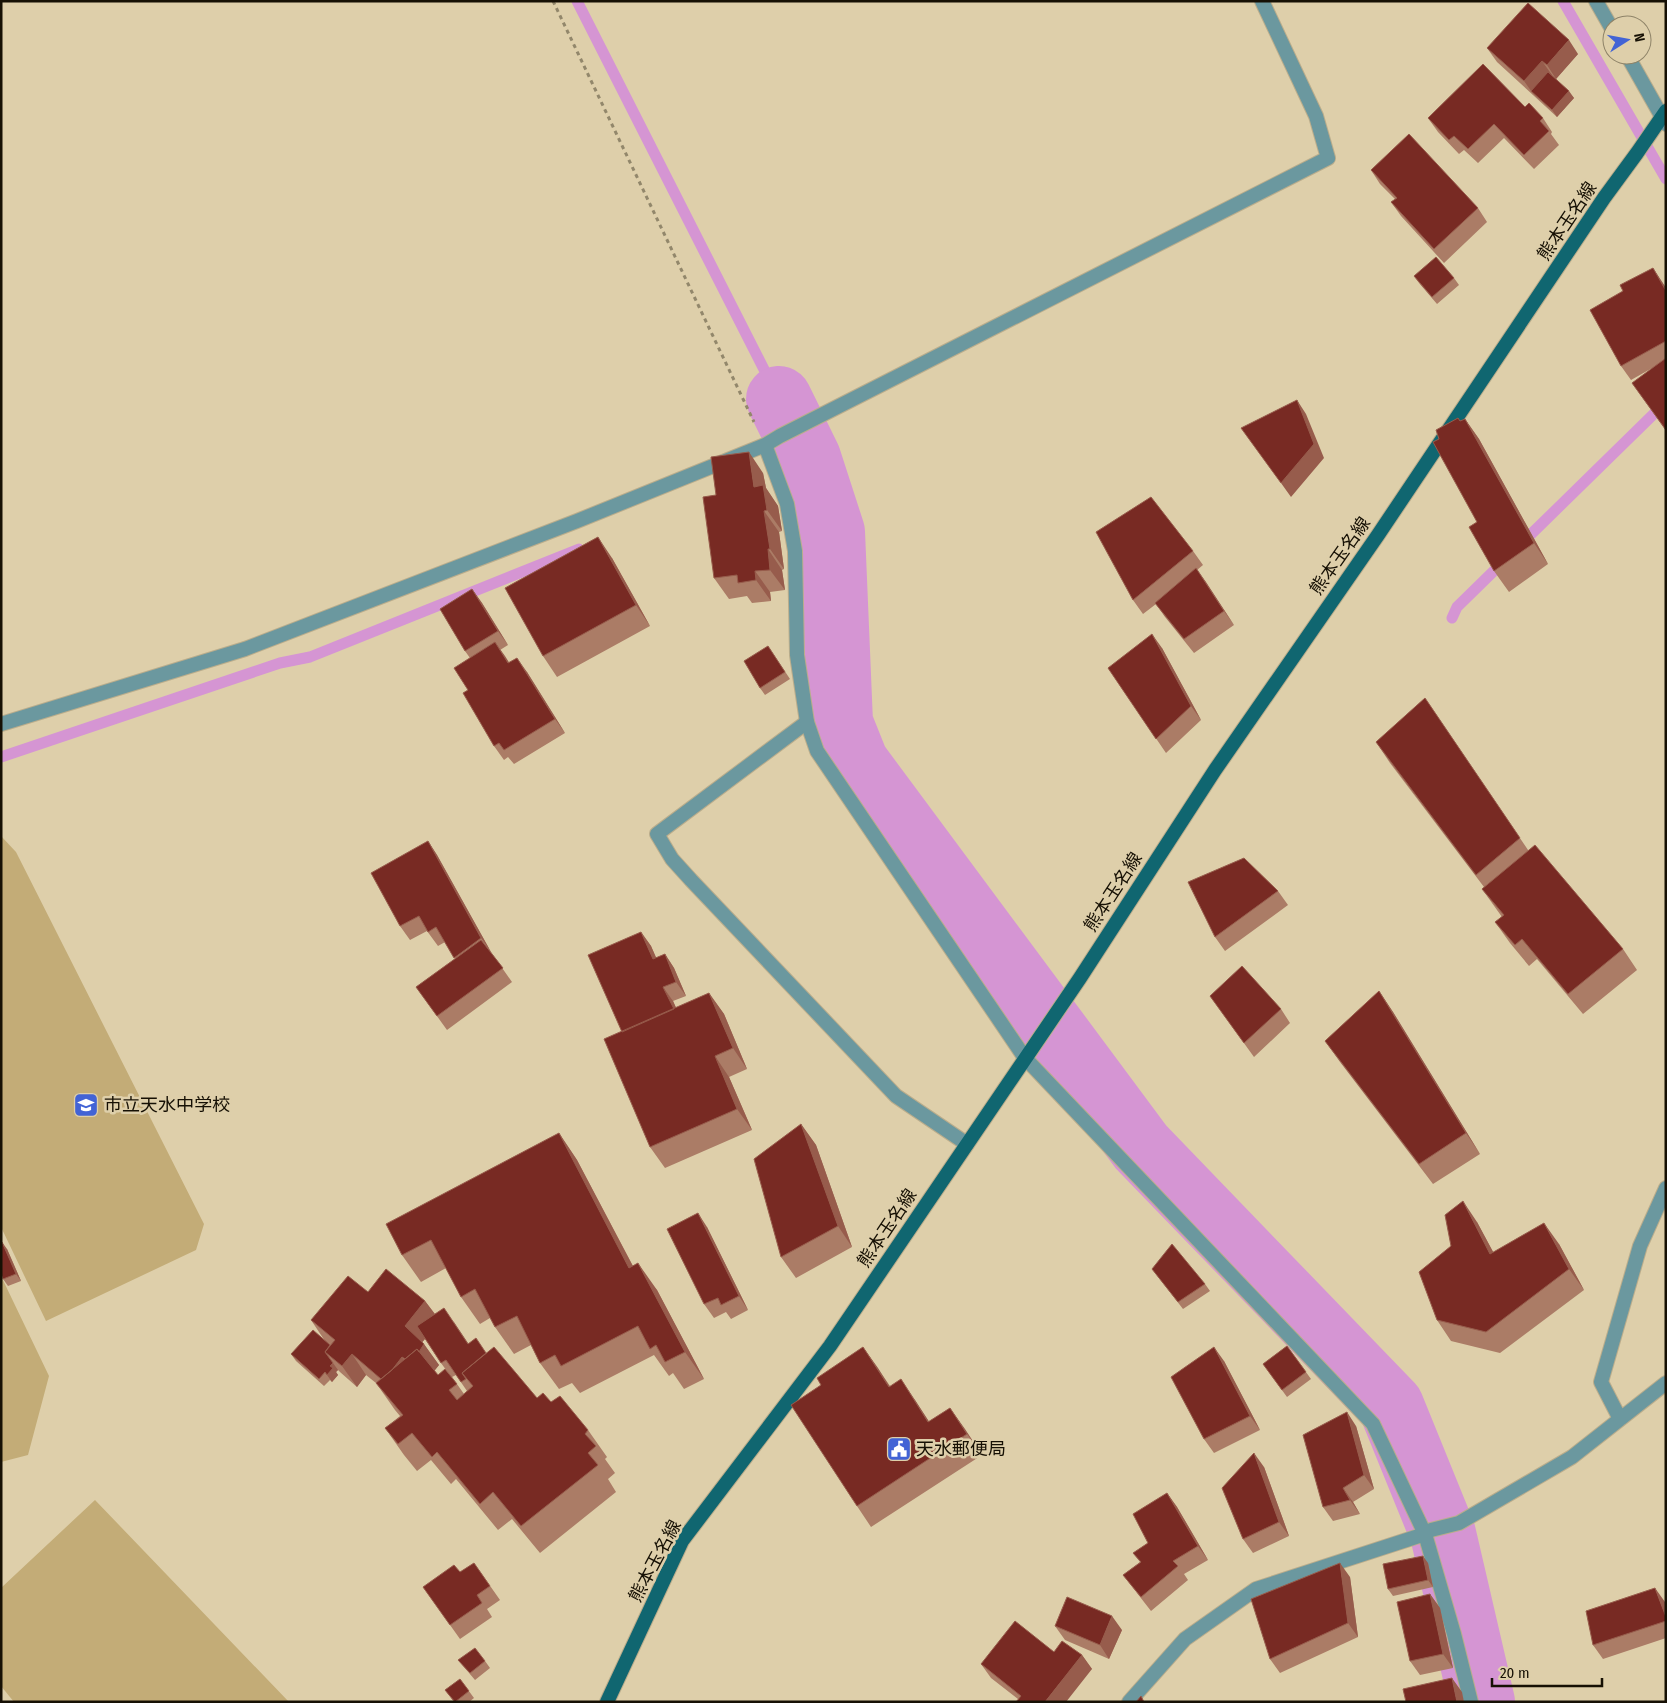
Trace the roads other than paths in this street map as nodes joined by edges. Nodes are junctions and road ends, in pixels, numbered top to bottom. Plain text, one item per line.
1 (1262, 1) edge
2 (1596, 1) edge
3 (1604, 15) edge
4 (1633, 65) edge
5 (1664, 117) edge
6 (765, 445) junction
7 (807, 722) junction
8 (1, 724) edge
9 (1025, 1058) junction
10 (966, 1144) junction
11 (1666, 1188) edge
12 (1666, 1383) edge
13 (1620, 1419) junction
14 (1428, 1532) junction
15 (607, 1702) edge
16 (1128, 1702) edge
17 (1471, 1702) edge

1 - 6 street
2 - 3 street
4 - 5 street
5 - 9 main road, 熊本玉名線
6 - 7 street
6 - 8 street
7 - 9 street
7 - 10 street
9 - 10 main road, 熊本玉名線
9 - 14 street
10 - 15 main road, 熊本玉名線
11 - 13 street
12 - 13 street
13 - 14 street
14 - 16 street
14 - 17 street

